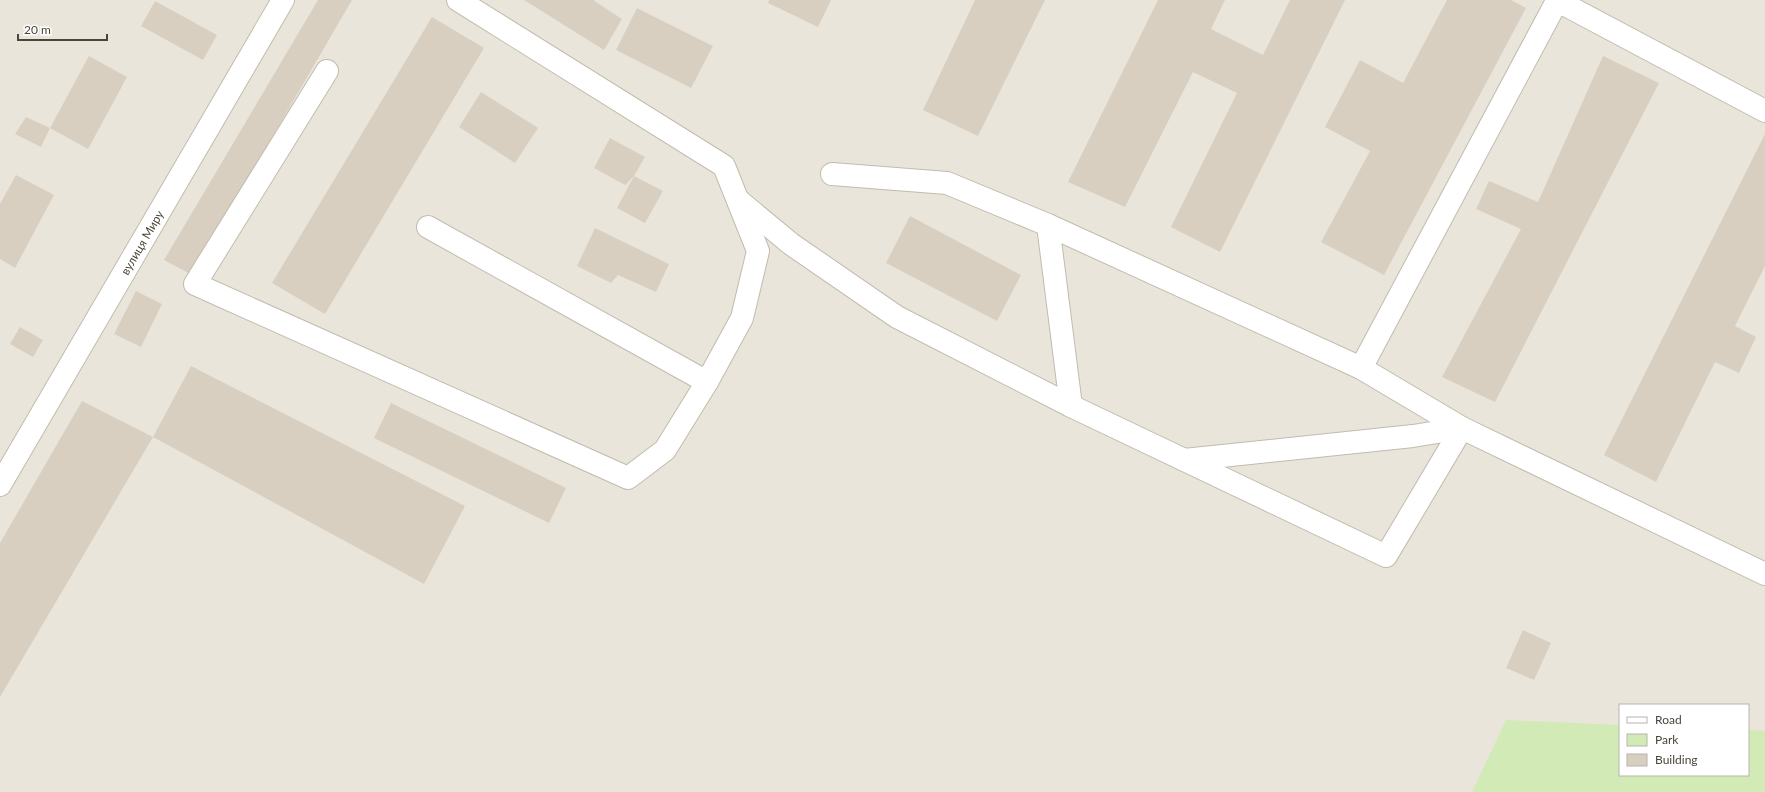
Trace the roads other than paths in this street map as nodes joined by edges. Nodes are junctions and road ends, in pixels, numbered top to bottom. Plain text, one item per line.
1 (283, 0) edge
2 (458, 0) edge
3 (1556, 0) edge
4 (327, 71) dead end
5 (1765, 110) edge
6 (832, 174) dead end
7 (738, 200) junction
8 (1048, 225) junction
9 (428, 227) dead end
10 (1361, 368) junction
11 (707, 382) junction
12 (1072, 406) junction
13 (1462, 428) junction
14 (1184, 460) junction
15 (0, 485) edge
16 (1765, 574) edge

1 - 15 street, вулиця Миру
2 - 7 street
3 - 5 street
3 - 10 street
4 - 11 street
6 - 8 street
7 - 11 street
7 - 12 street
8 - 10 street
8 - 12 street
9 - 11 street
10 - 13 street
12 - 14 street
13 - 14 street
13 - 14 street
13 - 16 street

